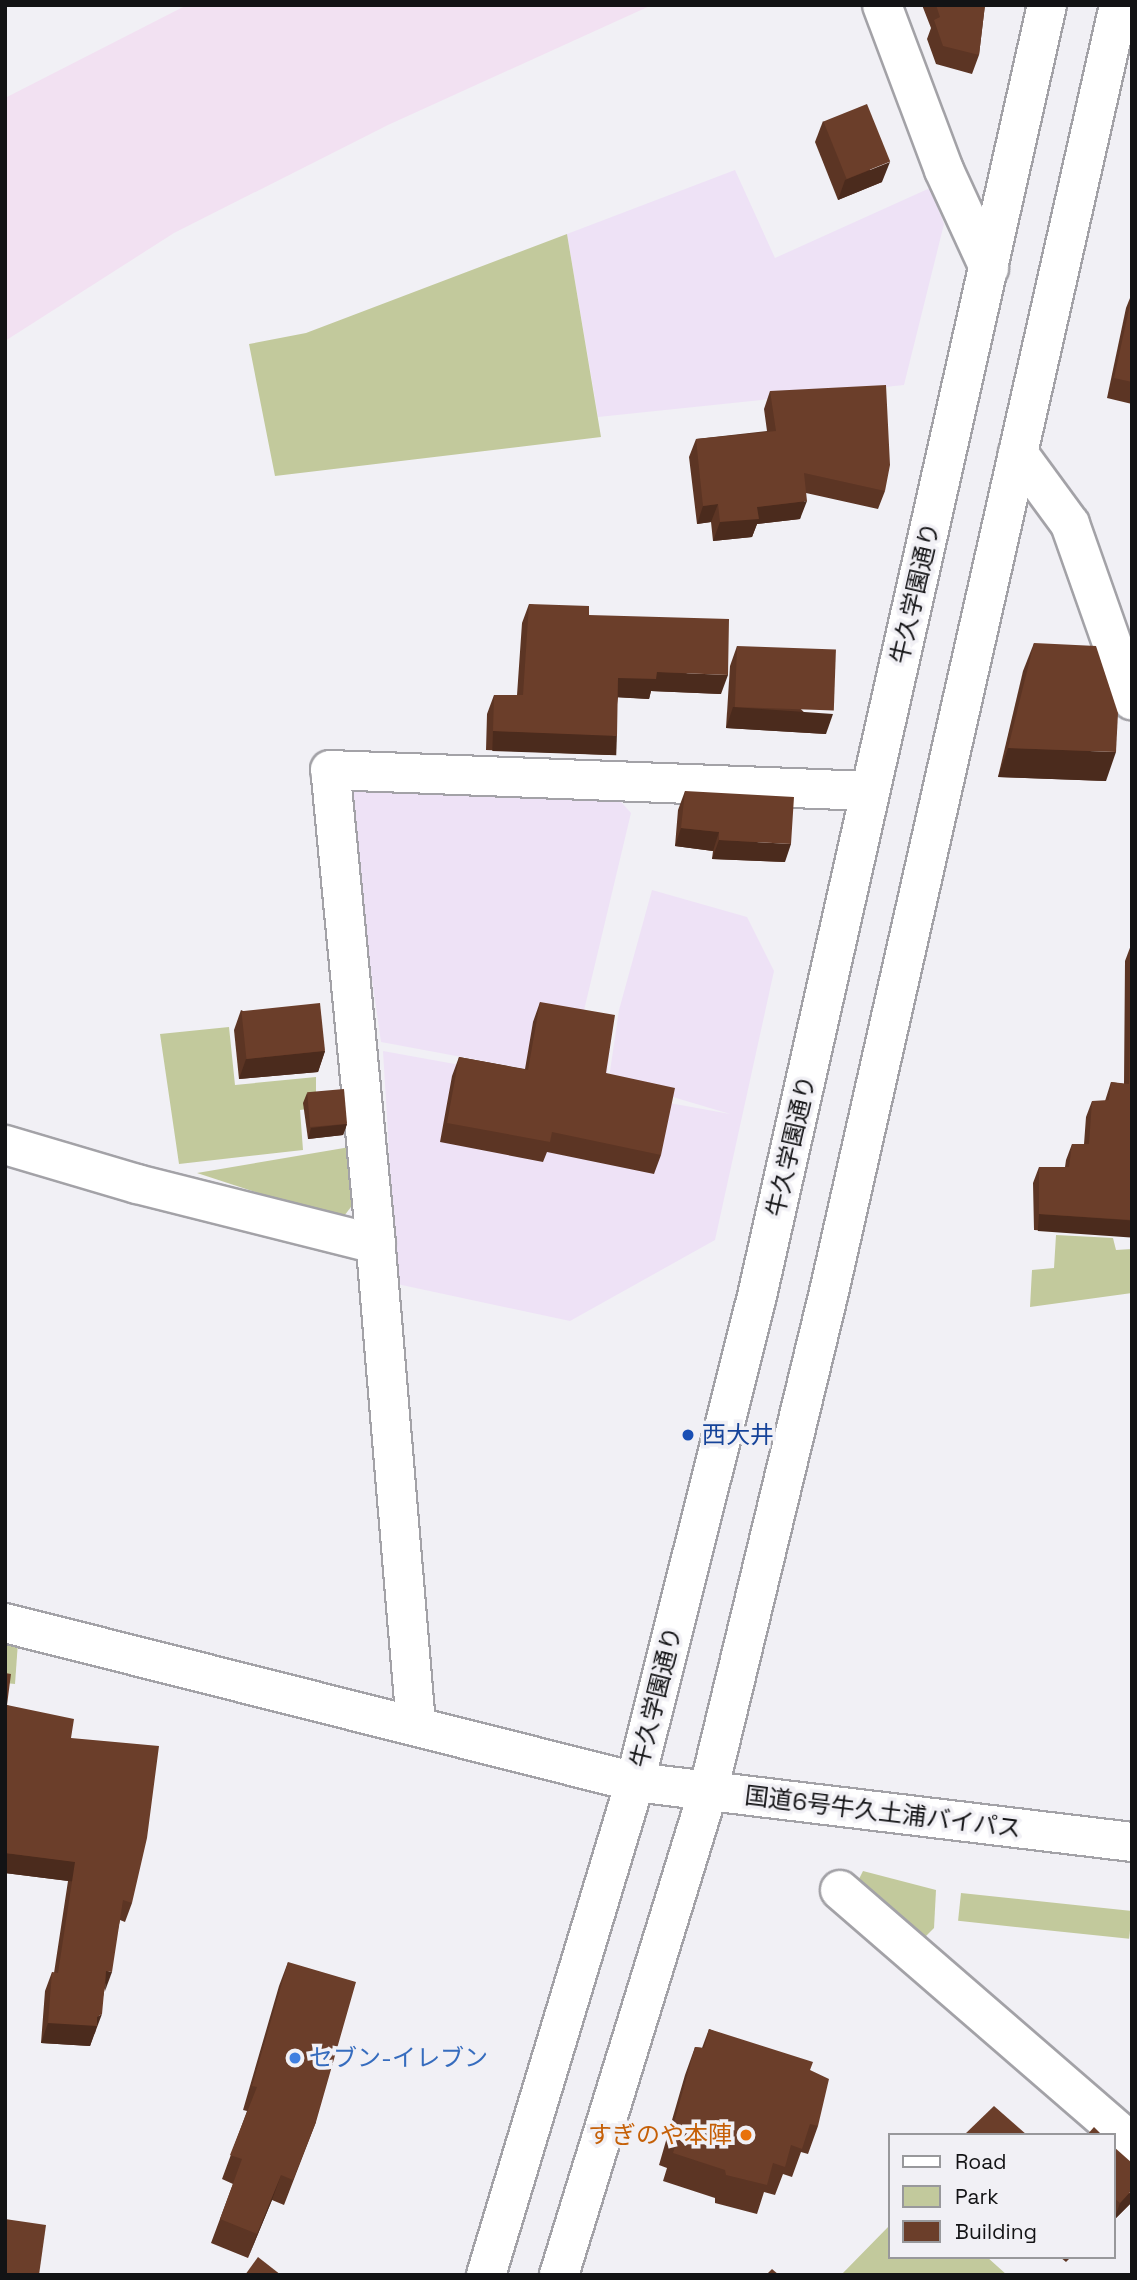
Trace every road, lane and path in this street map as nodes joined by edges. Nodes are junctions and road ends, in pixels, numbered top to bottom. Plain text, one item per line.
1 (882, 5) edge
2 (1047, 5) edge
3 (1119, 5) edge
4 (989, 268) junction
5 (1018, 453) junction
6 (1132, 700) edge
7 (870, 791) junction
8 (5, 1145) edge
9 (376, 1244) junction
10 (5, 1623) edge
11 (416, 1724) junction
12 (635, 1782) junction
13 (708, 1792) junction
14 (1132, 1842) edge
15 (839, 1890) dead end
16 (1132, 2143) edge
17 (486, 2275) edge
18 (559, 2275) edge

1 - 4 main road
2 - 4 main road, 牛久学園通り
3 - 5 main road
4 - 7 main road, 牛久学園通り
5 - 6 main road
5 - 13 main road
7 - 9 main road
7 - 12 main road, 牛久学園通り
8 - 9 main road
9 - 11 main road
10 - 11 main road, 国道6号牛久土浦バイパス
11 - 12 main road, 国道6号牛久土浦バイパス
12 - 13 main road, 国道6号牛久土浦バイパス
12 - 17 main road, 牛久学園通り
13 - 14 main road, 国道6号牛久土浦バイパス
13 - 18 main road
15 - 16 main road

